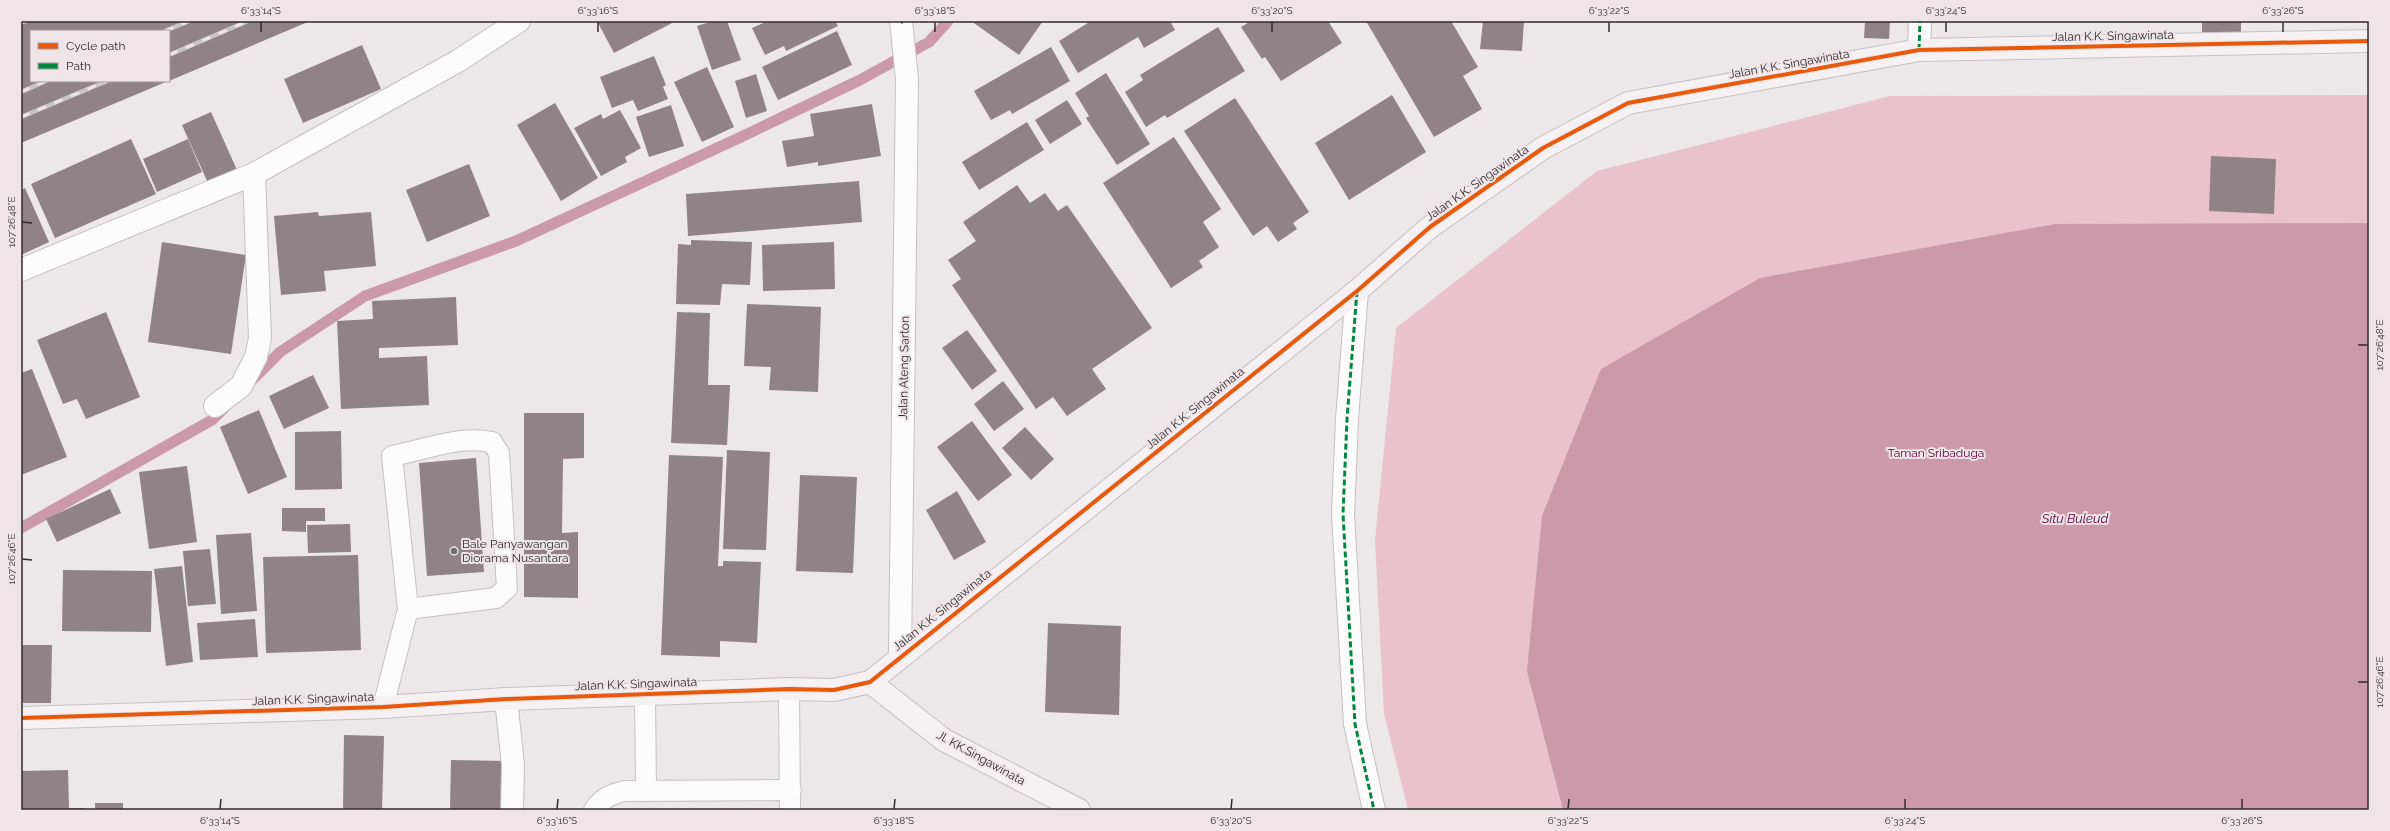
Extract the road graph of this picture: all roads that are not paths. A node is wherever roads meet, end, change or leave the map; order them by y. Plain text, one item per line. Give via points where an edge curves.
1 (519, 21) edge
2 (1920, 21) edge
3 (902, 26) edge
4 (2369, 41) edge
5 (1919, 50) junction
6 (254, 174) junction
7 (21, 270) edge
8 (1357, 291) junction
9 (215, 406) dead end
10 (408, 609) junction
11 (900, 656) junction
12 (870, 682) junction
13 (789, 689) junction
14 (645, 694) junction
15 (506, 699) junction
16 (383, 707) junction
17 (21, 718) edge
18 (791, 790) junction
19 (646, 791) junction
20 (512, 810) edge
21 (594, 810) edge
22 (790, 810) edge
23 (1079, 810) edge
24 (1374, 810) edge

1 - 6 street via 458,61
2 - 5 street
3 - 11 street, Jalan Ateng Sarton via 907,79
4 - 5 street, Jalan K.K. Singawinata
5 - 8 street, Jalan K.K. Singawinata via 1628,103 1542,148 1430,227
6 - 7 street
6 - 9 street via 260,338 256,357 241,386
8 - 11 street, Jalan K.K. Singawinata
8 - 24 street via 1343,514 1355,724
10 - 10 lane via 392,456 479,439 492,442 499,453 507,588 496,598
10 - 16 lane
11 - 12 street, Jalan K.K. Singawinata
12 - 13 street, Jalan K.K. Singawinata via 834,690
12 - 23 street, Jl. KK.Singawinata via 944,740
13 - 14 street, Jalan K.K. Singawinata
13 - 18 lane
14 - 15 street, Jalan K.K. Singawinata
14 - 19 lane
15 - 16 street, Jalan K.K. Singawinata
15 - 20 street via 512,765
16 - 17 street, Jalan K.K. Singawinata
18 - 19 lane
18 - 22 lane
19 - 21 lane via 615,793 600,802

